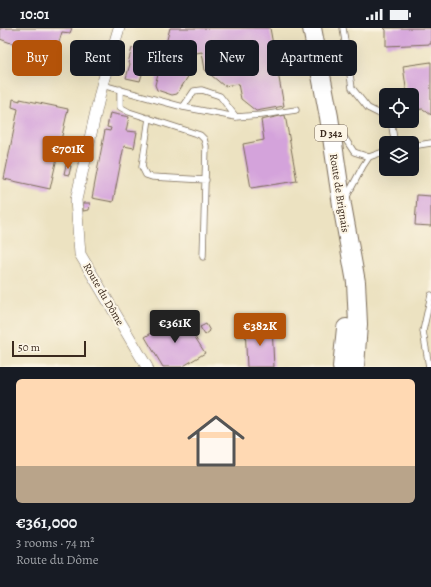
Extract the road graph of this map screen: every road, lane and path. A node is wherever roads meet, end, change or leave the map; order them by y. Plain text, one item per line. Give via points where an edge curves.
1 (118, 28) edge
2 (312, 28) edge
3 (343, 28) edge
4 (102, 84) junction
5 (120, 90) junction
6 (183, 107) junction
7 (296, 110) dead end
8 (379, 114) edge
9 (149, 118) junction
10 (236, 118) junction
11 (329, 118) junction
12 (431, 143) edge
13 (419, 145) edge
14 (379, 153) edge
15 (369, 157) junction
16 (206, 180) junction
17 (342, 205) junction
18 (347, 239) junction
19 (203, 258) dead end
20 (431, 295) edge
21 (147, 367) edge
22 (342, 367) edge
23 (355, 367) edge
24 (429, 367) edge

1 - 4 street, Route du Dôme
2 - 11 main road, Route de Brignais / D 342
3 - 8 lane via 352,88 368,108
4 - 5 lane
4 - 21 street, Route du Dôme via 76,200 80,254
5 - 6 lane
5 - 9 lane via 120,107
6 - 10 lane
6 - 10 lane via 194,91 202,90 220,96
7 - 10 lane
9 - 16 lane via 200,135 206,146
9 - 16 lane via 142,167 146,175
11 - 15 lane via 354,152
11 - 17 main road, Route de Brignais / D 342
12 - 13 lane
14 - 15 lane
15 - 17 lane
16 - 19 lane
17 - 18 main road, Route de Brignais / D 342
18 - 22 main road, Route de Brignais / D 342 via 347,325
18 - 23 main road, Route de Brignais / D 342 via 356,282 358,324
20 - 24 lane via 423,332

